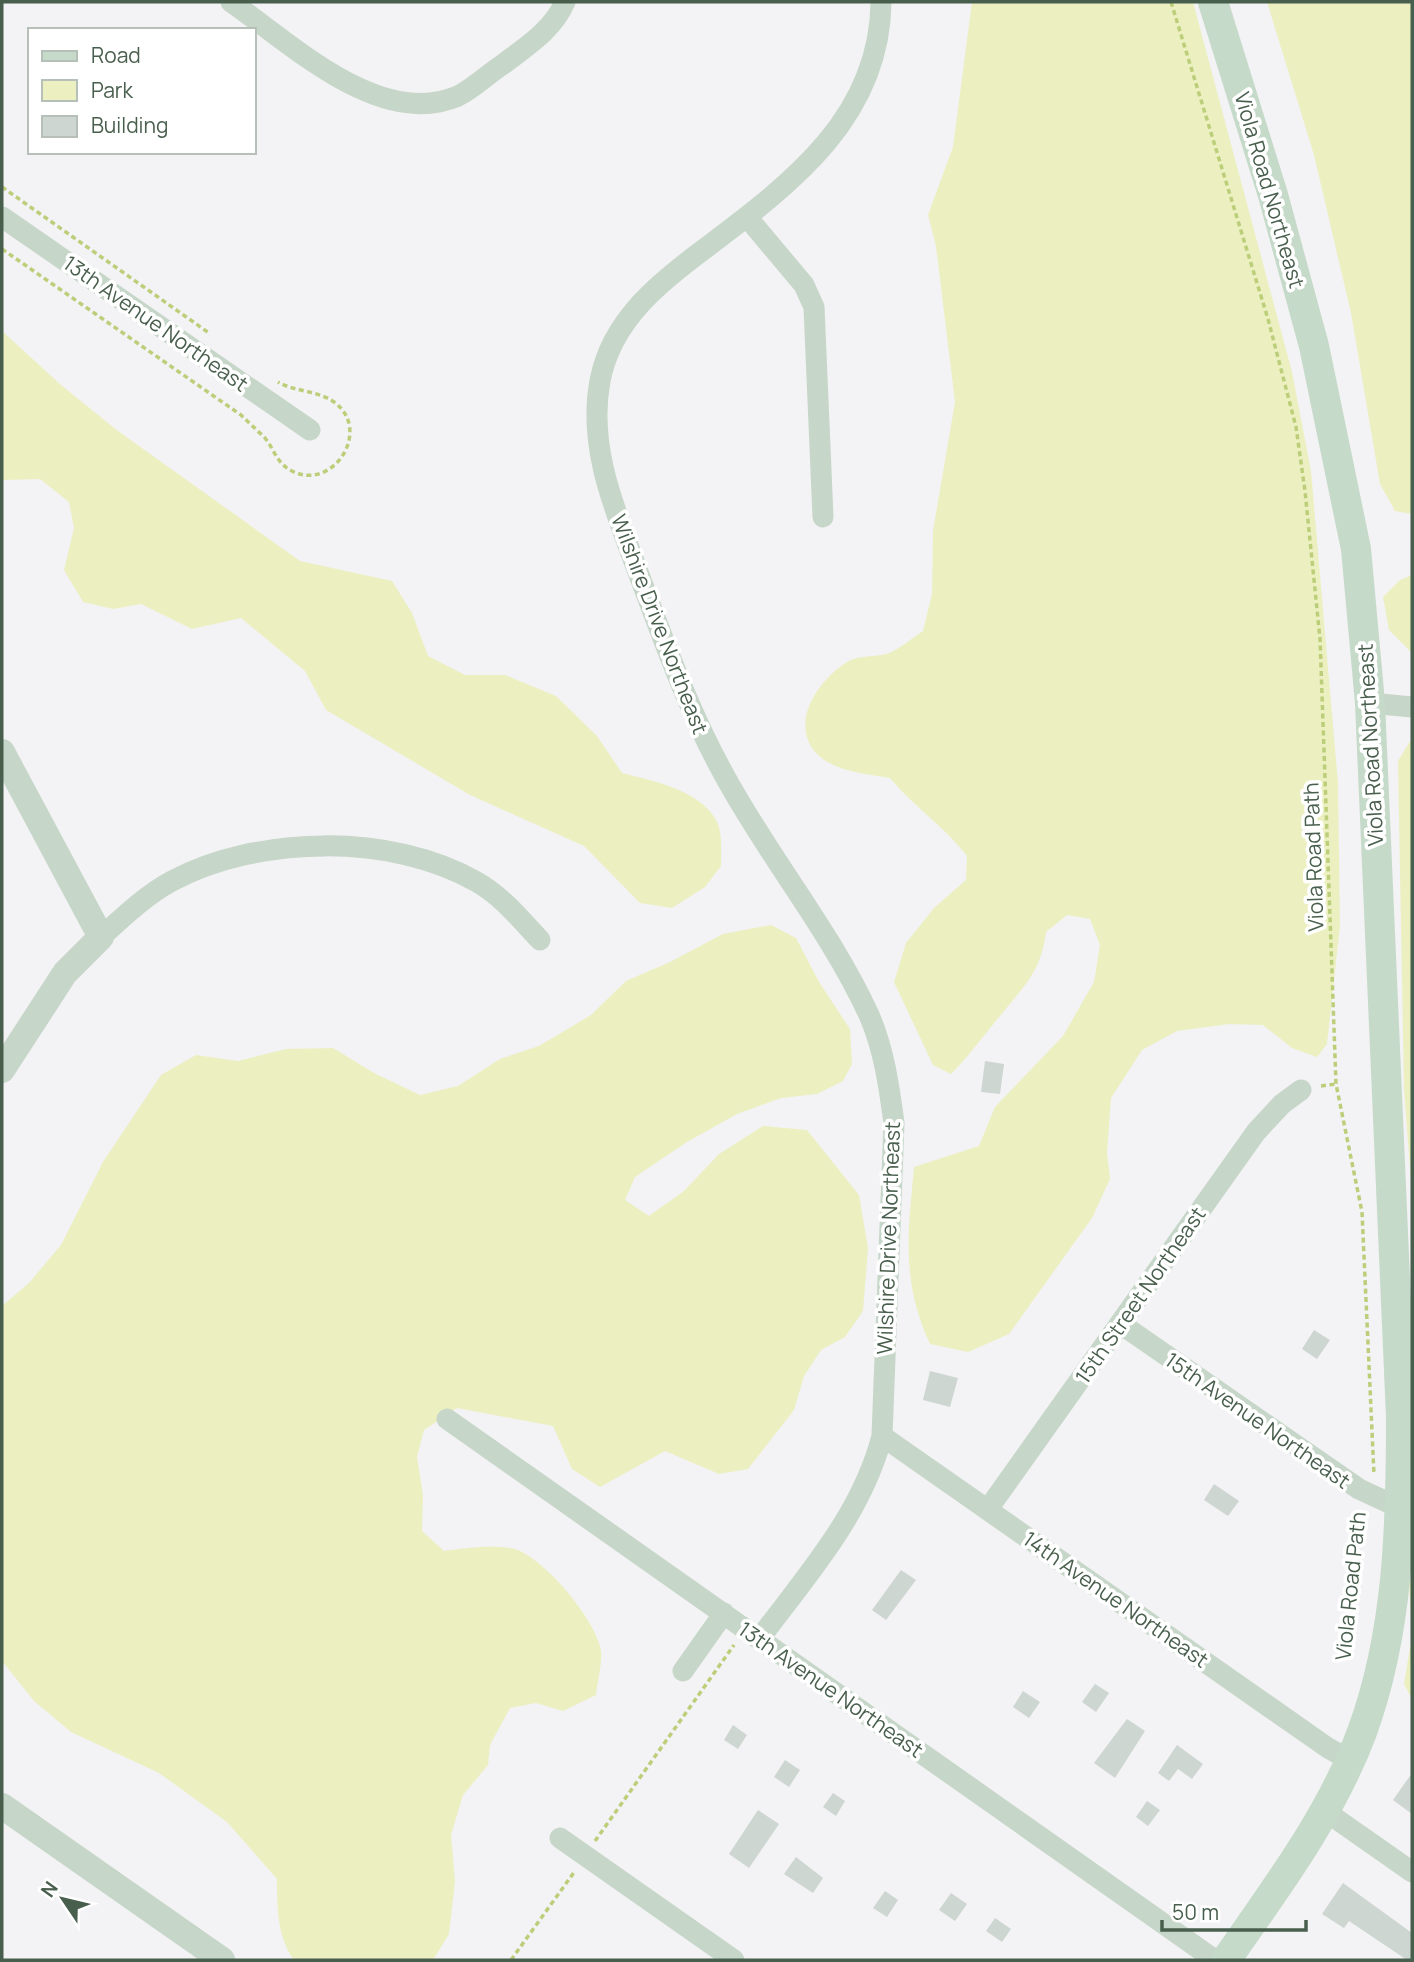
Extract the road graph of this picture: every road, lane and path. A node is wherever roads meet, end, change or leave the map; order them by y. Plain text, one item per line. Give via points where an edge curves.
1 (231, 2) edge
2 (565, 2) edge
3 (881, 2) edge
4 (1171, 2) edge
5 (1213, 2) edge
6 (2, 216) edge
7 (747, 217) junction
8 (310, 430) dead end
9 (823, 517) dead end
10 (1370, 703) junction
11 (1412, 707) edge
12 (2, 752) edge
13 (101, 937) junction
14 (540, 940) dead end
15 (2, 1070) edge
16 (1301, 1090) dead end
17 (1121, 1324) junction
18 (447, 1419) dead end
19 (883, 1436) junction
20 (1388, 1503) junction
21 (988, 1509) junction
22 (724, 1614) junction
23 (753, 1634) junction
24 (683, 1671) dead end
25 (1350, 1760) junction
26 (2, 1806) edge
27 (1325, 1811) junction
28 (560, 1838) dead end
29 (585, 1856) junction
30 (1412, 1872) edge
31 (222, 1960) edge
32 (511, 1960) edge
33 (734, 1960) edge
34 (1215, 1960) edge
35 (1226, 1960) edge

1 - 2 street via 345,82 374,96 427,103 459,96 542,35
3 - 7 street, Wilshire Drive Northeast via 877,51 864,88 842,125 812,159
4 - 20 path, Viola Road Path via 1268,319 1296,427 1321,652 1336,1084 1362,1212
5 - 10 main road, Viola Road Northeast via 1273,195 1321,373 1356,549
6 - 8 street, 13th Avenue Northeast
7 - 9 street via 804,285 814,307
7 - 19 street, Wilshire Drive Northeast via 681,266 628,317 603,367 597,437 612,504 702,734 825,937 869,1015 880,1046 888,1075 895,1149
10 - 11 street
10 - 20 main road, Viola Road Northeast via 1401,1417
12 - 13 street
13 - 14 street via 172,881 222,861 276,848 349,845 429,862 476,881 505,902
13 - 15 street via 65,973
16 - 17 street, 15th Street Northeast via 1256,1132
17 - 20 street, 15th Avenue Northeast
17 - 21 street, 15th Street Northeast
18 - 22 street, 13th Avenue Northeast
19 - 21 street, 14th Avenue Northeast
19 - 23 street via 854,1510
20 - 25 main road, Viola Road Northeast via 1393,1603 1383,1662
21 - 25 street, 14th Avenue Northeast
22 - 23 street, 13th Avenue Northeast
22 - 24 street
23 - 29 path
23 - 34 street, 13th Avenue Northeast
25 - 27 main road, Viola Road Northeast
26 - 31 street
27 - 30 street
27 - 35 main road, Viola Road Northeast
28 - 29 street
29 - 32 path
29 - 33 street

